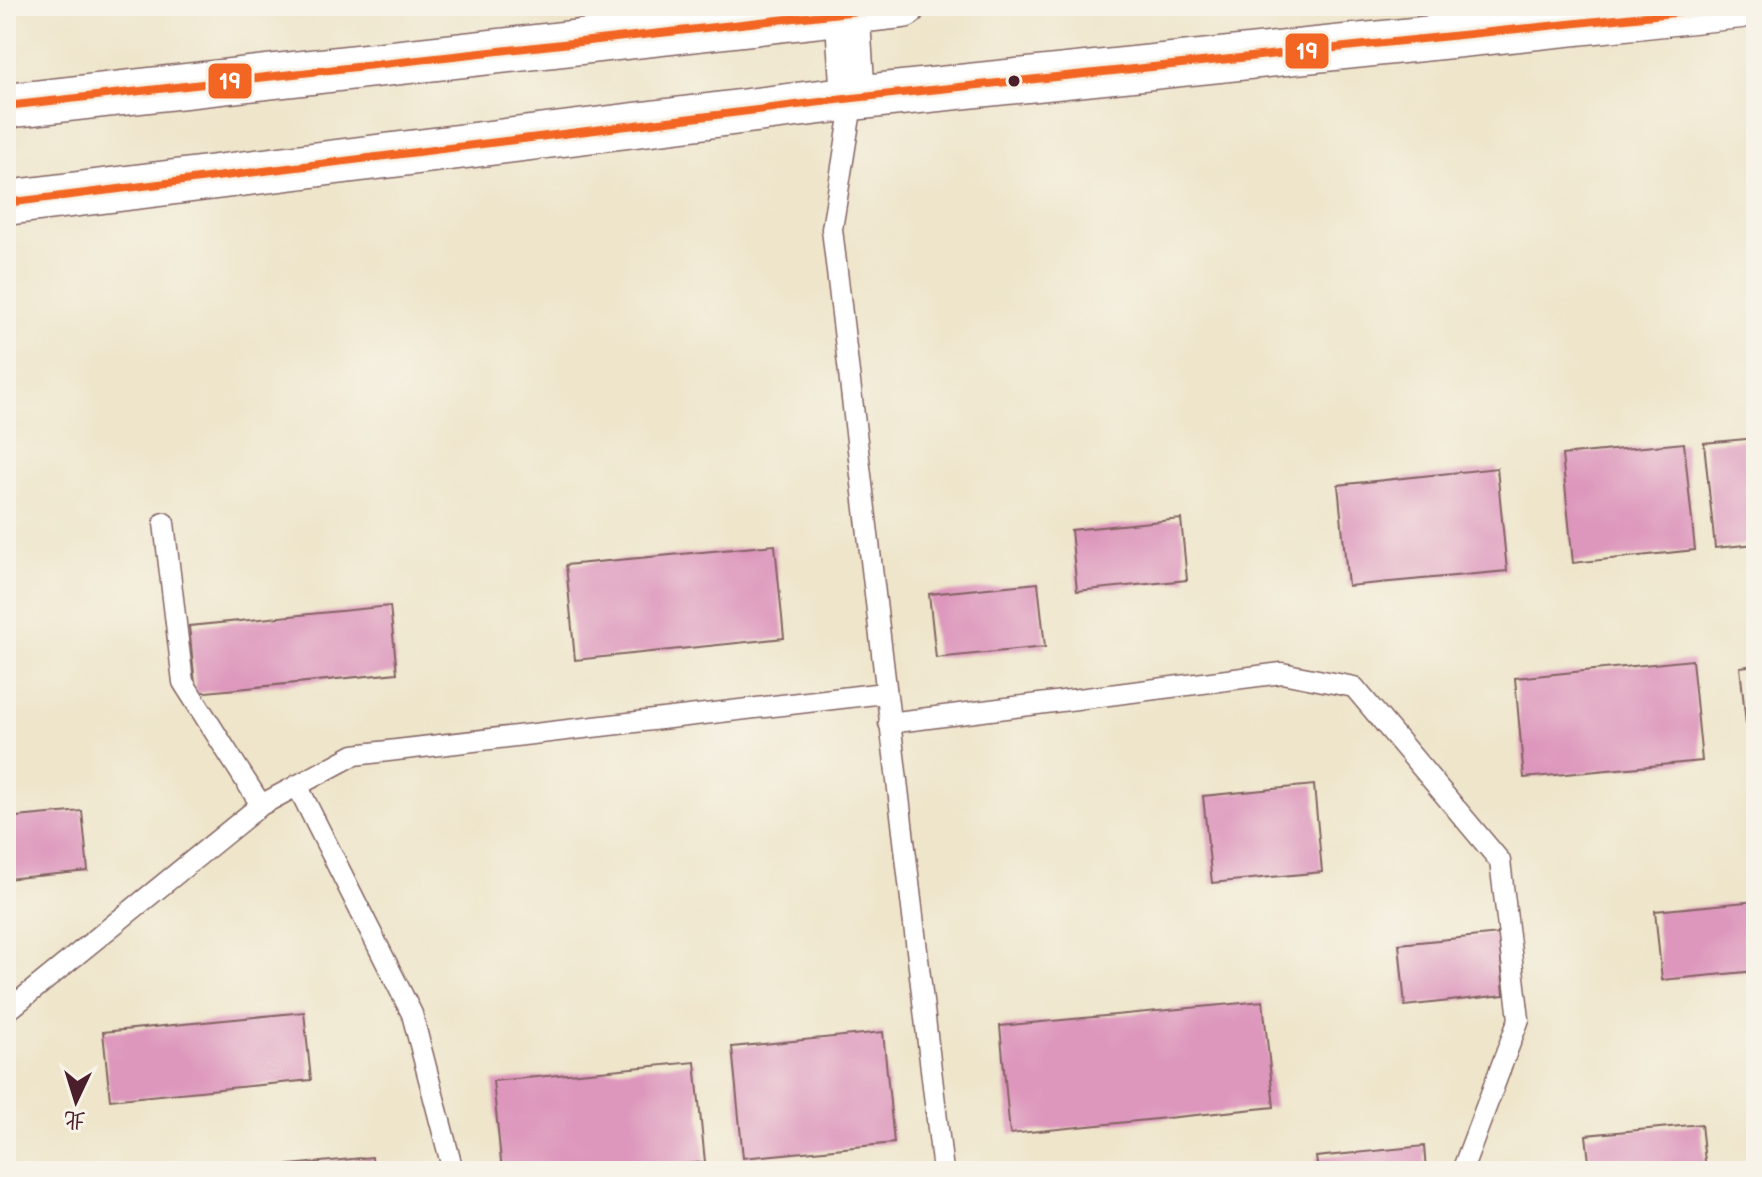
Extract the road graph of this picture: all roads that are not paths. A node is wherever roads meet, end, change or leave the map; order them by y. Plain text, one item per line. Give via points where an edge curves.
1 (903, 6) edge
2 (1741, 6) edge
3 (847, 9) edge
4 (853, 98) junction
5 (6, 106) edge
6 (6, 203) edge
7 (164, 523) dead end
8 (884, 693) junction
9 (889, 723) junction
10 (297, 785) junction
11 (261, 805) junction
12 (6, 1012) edge
13 (453, 1171) edge
14 (943, 1171) edge
15 (1462, 1171) edge

1 - 3 main road
2 - 4 main road
3 - 4 main road
3 - 5 main road
4 - 6 main road
4 - 8 lane via 832,229
7 - 11 lane via 183,682
8 - 9 lane
8 - 10 lane via 354,755
9 - 14 lane
9 - 15 lane via 1282,673 1354,687 1500,861 1519,1019
10 - 11 lane
10 - 13 lane via 412,1014
11 - 12 lane

